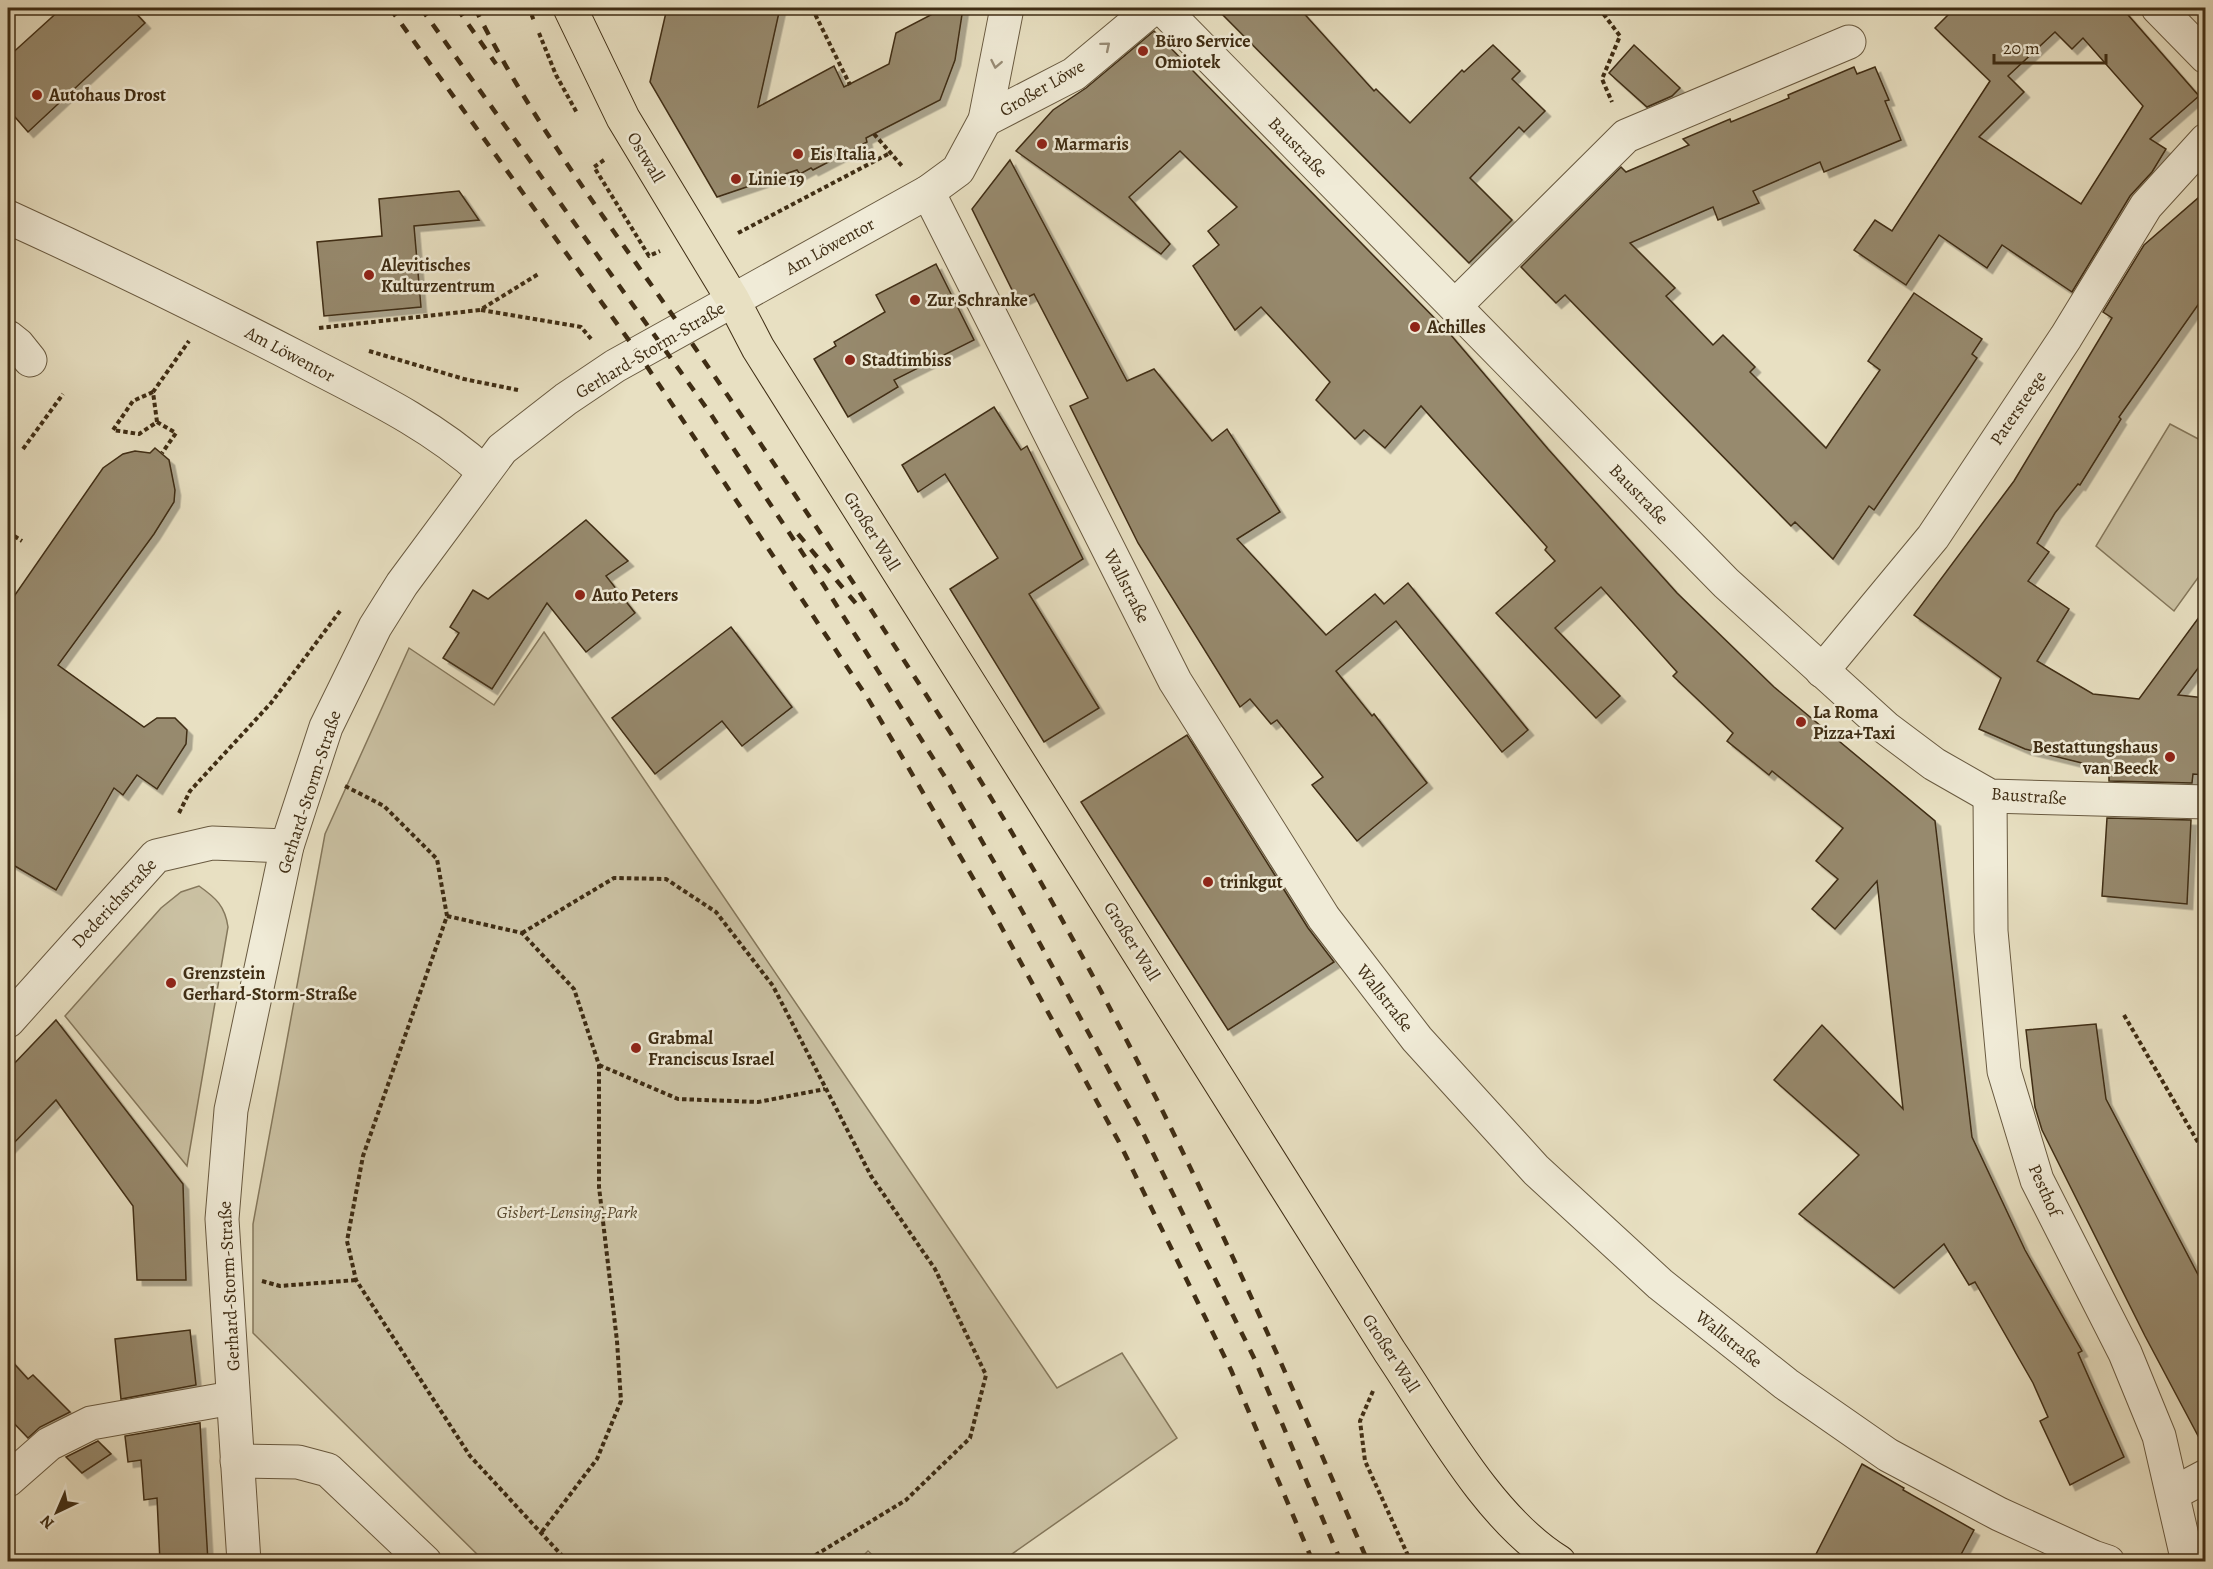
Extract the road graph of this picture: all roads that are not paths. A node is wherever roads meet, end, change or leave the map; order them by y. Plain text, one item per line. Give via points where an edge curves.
1 (570, 8) edge
2 (1007, 8) edge
3 (1153, 8) edge
4 (1161, 8) edge
5 (2158, 8) edge
6 (1849, 42) dead end
7 (2205, 57) edge
8 (985, 120) junction
9 (2205, 140) edge
10 (928, 192) junction
11 (8, 217) edge
12 (733, 300) junction
13 (1455, 306) junction
14 (8, 337) edge
15 (30, 360) dead end
16 (483, 471) junction
17 (1822, 671) junction
18 (1990, 796) junction
19 (2205, 802) edge
20 (287, 846) junction
21 (8, 1021) edge
22 (232, 1398) junction
23 (237, 1461) junction
24 (2205, 1476) edge
25 (8, 1480) edge
26 (2174, 1493) junction
27 (244, 1562) edge
28 (425, 1562) edge
29 (1559, 1562) edge
30 (2108, 1562) edge
31 (2188, 1562) edge

1 - 12 main road, Ostwall via 623,118
2 -> 8 street, Großer Löwe
8 -> 3 street, Großer Löwe via 1074,74
4 - 13 street, Baustraße
5 - 7 street
6 - 13 street via 1626,136
8 - 10 street, Großer Löwe via 958,170
9 - 17 street, Patersteege via 2146,207 2066,337 1933,537
10 - 12 street, Am Löwentor
10 - 30 street, Wallstraße via 1175,681 1324,918 1417,1039 1536,1170 1660,1284 1786,1384 1888,1455 1999,1514
11 - 16 street, Am Löwentor via 211,313 406,415
12 - 16 street, Gerhard-Storm-Straße via 615,366 566,399 502,449
12 - 29 main road, Großer Wall via 764,358 1390,1352 1470,1473 1513,1522
13 - 17 street, Baustraße via 1726,583
14 - 15 street
16 - 20 street, Gerhard-Storm-Straße via 375,627 326,727
17 - 18 street, Baustraße via 1934,764
18 - 19 street, Baustraße
18 - 26 street, Pesthof via 1991,931 2004,1071 2037,1180 2126,1353 2159,1436
20 - 21 street, Dederichstraße via 212,843 156,856
20 - 22 street, Gerhard-Storm-Straße via 231,1110 222,1219
22 - 23 street, Gerhard-Storm-Straße
22 - 25 street via 91,1423 49,1444
23 - 27 street, Gerhard-Storm-Straße
23 - 28 street via 298,1462 327,1470
24 - 26 street
26 - 31 street, Pesthof

